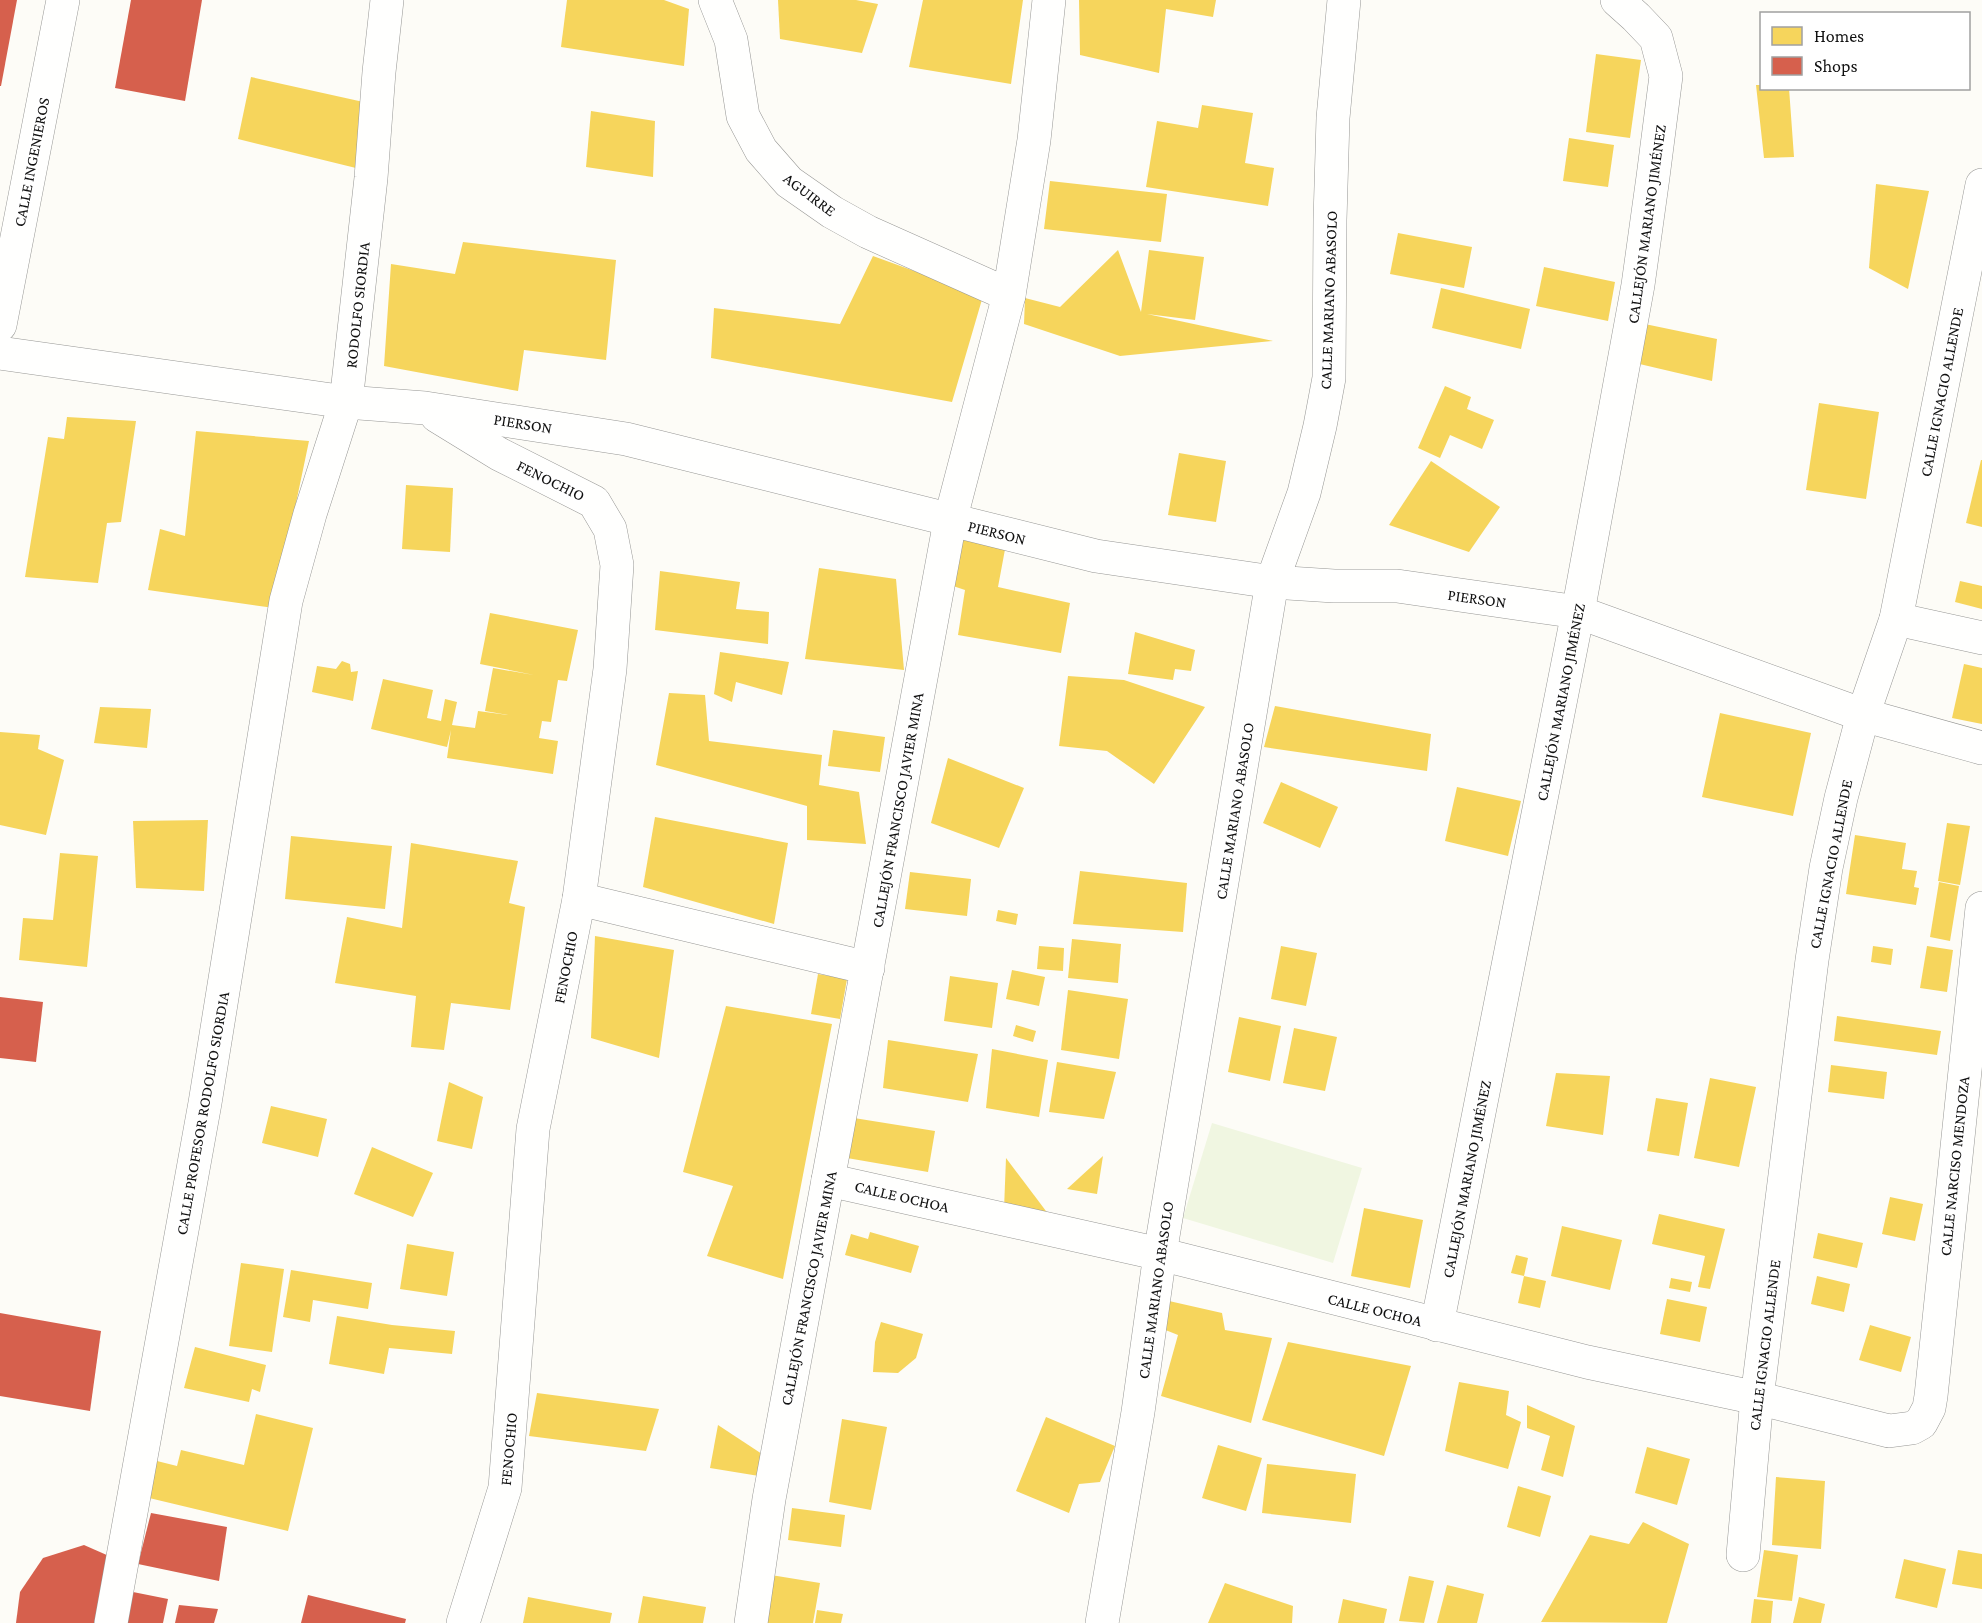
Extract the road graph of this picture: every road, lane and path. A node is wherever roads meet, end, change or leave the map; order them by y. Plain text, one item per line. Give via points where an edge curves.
1 (63, 0) edge
2 (387, 0) edge
3 (715, 0) edge
4 (1049, 0) edge
5 (1344, 0) edge
6 (1617, 0) edge
7 (1982, 185) edge
8 (1009, 295) junction
9 (0, 325) edge
10 (0, 353) edge
11 (346, 402) junction
12 (425, 408) junction
13 (950, 521) junction
14 (1272, 582) junction
15 (286, 601) joint
16 (1578, 612) junction
17 (1896, 619) junction
18 (1982, 638) edge
19 (1863, 715) junction
20 (1982, 748) edge
21 (579, 899) junction
22 (1982, 908) edge
23 (868, 968) junction
24 (828, 1180) junction
25 (1160, 1254) junction
26 (1437, 1325) junction
27 (1757, 1398) junction
28 (1921, 1423) joint
29 (1743, 1555) dead end
30 (111, 1623) edge
31 (463, 1623) edge
32 (751, 1623) edge
33 (1102, 1623) edge

1 - 9 street, CALLE INGENIEROS
2 - 11 street, RODOLFO SIORDIA
3 - 8 street, AGUIRRE via 731,40 743,116 761,150 789,182 868,232
4 - 8 street, CALLEJÓN FRANCISCO JAVIER MINA via 1034,140
5 - 14 street, CALLE MARIANO ABASOLO via 1333,130 1329,378 1304,493
6 - 16 street, CALLEJÓN MARIANO JIMÉNEZ via 1656,38 1666,76 1638,285
7 - 17 street, CALLE IGNACIO ALLENDE
8 - 13 street, CALLEJÓN FRANCISCO JAVIER MINA
10 - 11 street, PIERSON
11 - 12 street, PIERSON
11 - 15 street, RODOLFO SIORDIA
12 - 13 street, PIERSON via 626,439
12 - 21 street, FENOCHIO via 498,454 594,502 610,529 617,565 610,669
13 - 14 street, PIERSON via 1096,556
13 - 23 street, CALLEJÓN FRANCISCO JAVIER MINA
14 - 16 street, PIERSON via 1397,586
14 - 25 street, CALLE MARIANO ABASOLO
15 - 30 street, CALLE PROFESOR RODOLFO SIORDIA via 205,1103
16 - 19 street, PIERSON
16 - 26 street, CALLEJÓN MARIANO JIMÉNEZ
17 - 18 street
17 - 19 street, CALLE IGNACIO ALLENDE
19 - 20 street, PIERSON
19 - 27 street, CALLE IGNACIO ALLENDE via 1840,798 1822,891
21 - 23 street
21 - 31 street, FENOCHIO via 533,1129 505,1488
22 - 28 street, CALLE NARCISO MENDOZA via 1931,1396
23 - 24 street, CALLEJÓN FRANCISCO JAVIER MINA
24 - 25 street, CALLE OCHOA
24 - 32 street, CALLEJÓN FRANCISCO JAVIER MINA via 769,1499
25 - 26 street, CALLE OCHOA
25 - 33 street, CALLE MARIANO ABASOLO
26 - 27 street, CALLE OCHOA
27 - 28 street, CALLE OCHOA via 1889,1431
27 - 29 street, CALLE IGNACIO ALLENDE

